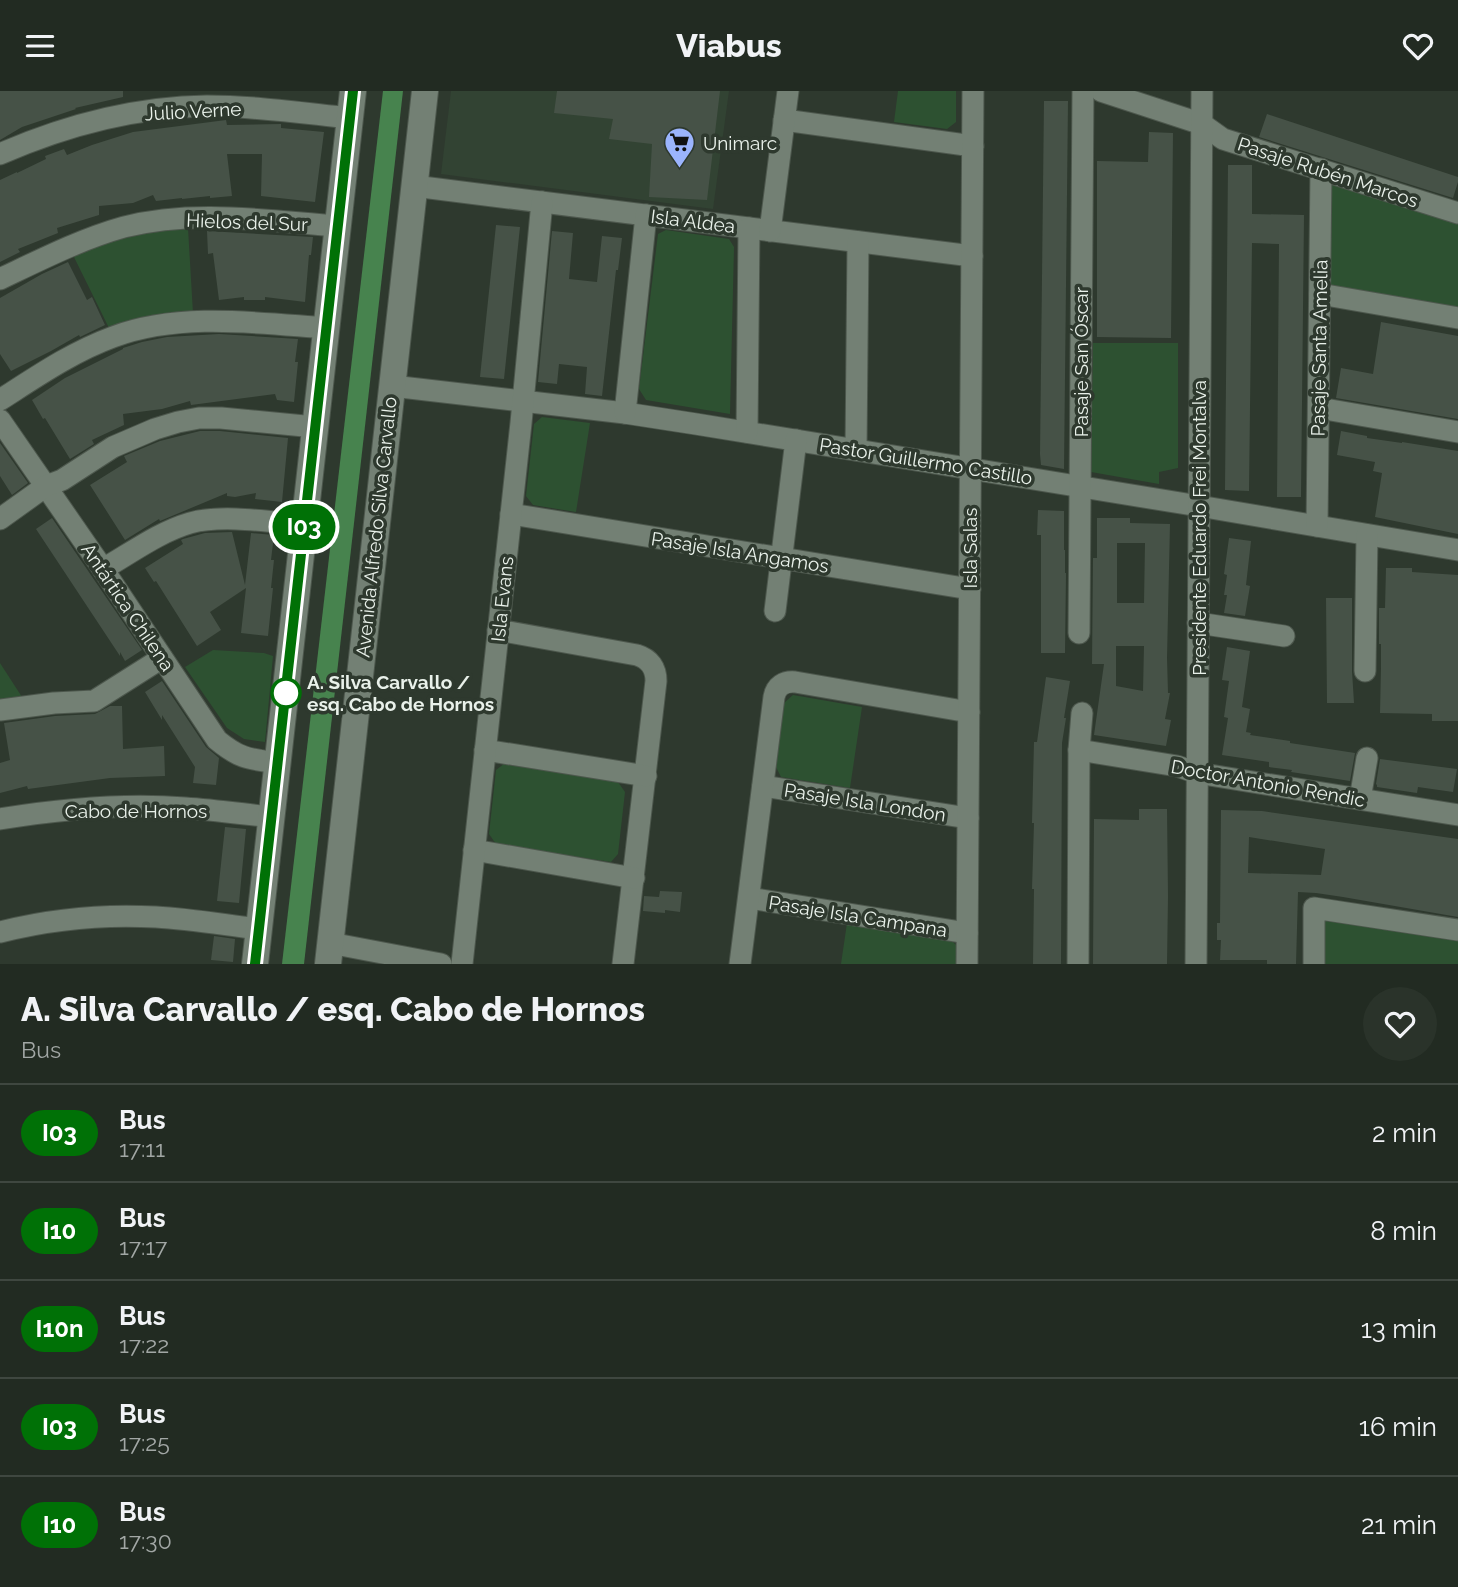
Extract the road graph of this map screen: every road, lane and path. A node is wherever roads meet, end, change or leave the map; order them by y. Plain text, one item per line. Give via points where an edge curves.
1 (353, 91) edge
2 (425, 91) edge
3 (788, 91) edge
4 (973, 91) edge
5 (1083, 91) edge
6 (1101, 91) edge
7 (1202, 91) edge
8 (350, 118) junction
9 (784, 120) junction
10 (1202, 124) junction
11 (973, 146) junction
12 (0, 154) edge
13 (1321, 169) junction
14 (414, 186) junction
15 (542, 202) junction
16 (1458, 213) edge
17 (646, 215) junction
18 (338, 226) junction
19 (759, 230) junction
20 (858, 242) junction
21 (972, 256) junction
22 (0, 279) edge
23 (1320, 294) junction
24 (1458, 317) edge
25 (326, 328) junction
26 (392, 386) junction
27 (0, 400) edge
28 (523, 401) junction
29 (1319, 408) junction
30 (625, 413) junction
31 (0, 420) edge
32 (315, 427) junction
33 (747, 432) junction
34 (1458, 432) edge
35 (796, 440) junction
36 (856, 450) junction
37 (970, 468) junction
38 (46, 486) junction
39 (1080, 487) junction
40 (1199, 506) junction
41 (511, 514) junction
42 (0, 519) edge
43 (304, 525) junction
44 (1317, 526) junction
45 (1367, 535) junction
46 (1458, 550) edge
47 (781, 558) junction
48 (103, 569) junction
49 (970, 589) junction
50 (775, 611) dead end
51 (1198, 624) junction
52 (498, 630) junction
53 (1079, 633) dead end
54 (1284, 636) dead end
55 (162, 658) junction
56 (1365, 671) dead end
57 (0, 710) edge
58 (969, 712) junction
59 (1082, 713) dead end
60 (485, 750) junction
61 (1079, 750) junction
62 (1367, 758) dead end
63 (278, 763) junction
64 (1197, 773) junction
65 (646, 776) junction
66 (763, 786) junction
67 (1360, 799) junction
68 (1458, 815) edge
69 (272, 817) junction
70 (968, 818) junction
71 (0, 819) edge
72 (474, 850) junction
73 (634, 879) junction
74 (748, 898) junction
75 (259, 929) junction
76 (1458, 930) edge
77 (0, 932) edge
78 (967, 933) junction
79 (329, 954) edge
80 (255, 964) edge
81 (441, 964) edge
82 (462, 964) edge
83 (623, 964) edge
84 (740, 964) edge
85 (967, 964) edge
86 (1079, 964) edge
87 (1196, 964) edge
88 (1314, 964) edge

1 - 8 street
2 - 14 street, Avenida Alfredo Silva Carvallo
3 - 9 street
4 - 11 street, Isla Salas
5 - 39 street, Pasaje San Óscar
6 - 10 street, Pasaje Rubén Marcos
7 - 10 street, Presidente Eduardo Frei Montalva
8 - 12 street, Julio Verne via 232,107 162,109 87,124
8 - 18 street
9 - 11 street
9 - 19 street
10 - 13 street, Pasaje Rubén Marcos via 1223,139
10 - 40 street, Presidente Eduardo Frei Montalva
11 - 21 street, Isla Salas
13 - 16 street, Pasaje Rubén Marcos
13 - 23 street, Pasaje Santa Amelia
14 - 15 street, Isla Aldea
14 - 26 street, Avenida Alfredo Silva Carvallo
15 - 17 street, Isla Aldea
15 - 28 street, Isla Evans
17 - 19 street, Isla Aldea
17 - 30 street
18 - 22 street, Hielos del Sur via 223,217 156,221 90,238
18 - 25 street
19 - 20 street, Isla Aldea
19 - 33 street
20 - 21 street, Isla Aldea
20 - 36 street
21 - 37 street, Isla Salas
23 - 24 street
23 - 29 street, Pasaje Santa Amelia
25 - 27 street via 213,322 146,327 85,349
25 - 32 street
26 - 28 street, Pastor Guillermo Castillo
26 - 79 street, Avenida Alfredo Silva Carvallo
28 - 30 street, Pastor Guillermo Castillo
28 - 41 street, Isla Evans
29 - 34 street
29 - 44 street, Pasaje Santa Amelia
30 - 33 street, Pastor Guillermo Castillo
31 - 38 street, Antártica Chilena
32 - 38 street via 221,418 178,422 113,447
32 - 43 street
33 - 35 street, Pastor Guillermo Castillo
35 - 36 street, Pastor Guillermo Castillo
35 - 47 street
36 - 37 street, Pastor Guillermo Castillo
37 - 39 street, Pastor Guillermo Castillo
37 - 49 street, Isla Salas
38 - 42 street
38 - 48 street, Antártica Chilena
39 - 40 street, Pastor Guillermo Castillo
39 - 53 street, Pasaje San Óscar
40 - 44 street, Pastor Guillermo Castillo
40 - 51 street, Presidente Eduardo Frei Montalva
41 - 47 street, Pasaje Isla Angamos
41 - 52 street, Isla Evans
43 - 48 street via 251,519 192,522
43 - 63 street
44 - 45 street, Pastor Guillermo Castillo
45 - 46 street, Pastor Guillermo Castillo
45 - 56 street
47 - 49 street, Pasaje Isla Angamos
47 - 50 street
48 - 55 street, Antártica Chilena
49 - 58 street, Isla Salas
51 - 54 street
51 - 64 street, Presidente Eduardo Frei Montalva
52 - 60 street, Isla Evans
52 - 65 street via 648,660 656,675
55 - 57 street via 94,701
55 - 63 street, Antártica Chilena via 217,740 231,752
58 - 66 street via 785,682 774,697
58 - 70 street, Isla Salas
59 - 61 street
60 - 65 street
60 - 72 street, Isla Evans
61 - 64 street, Doctor Antonio Rendic
61 - 86 street
62 - 67 street
63 - 69 street
64 - 67 street, Doctor Antonio Rendic
64 - 87 street, Presidente Eduardo Frei Montalva
65 - 73 street
66 - 70 street, Pasaje Isla London
66 - 74 street
67 - 68 street, Doctor Antonio Rendic
69 - 71 street, Cabo de Hornos via 156,807 52,810
69 - 75 street
70 - 78 street, Isla Salas
72 - 73 street
72 - 82 street, Isla Evans
73 - 83 street
74 - 78 street, Pasaje Isla Campana
74 - 84 street
75 - 77 street via 131,916 58,921
75 - 80 street
76 - 88 street via 1314,908
78 - 85 street, Isla Salas
79 - 81 street

